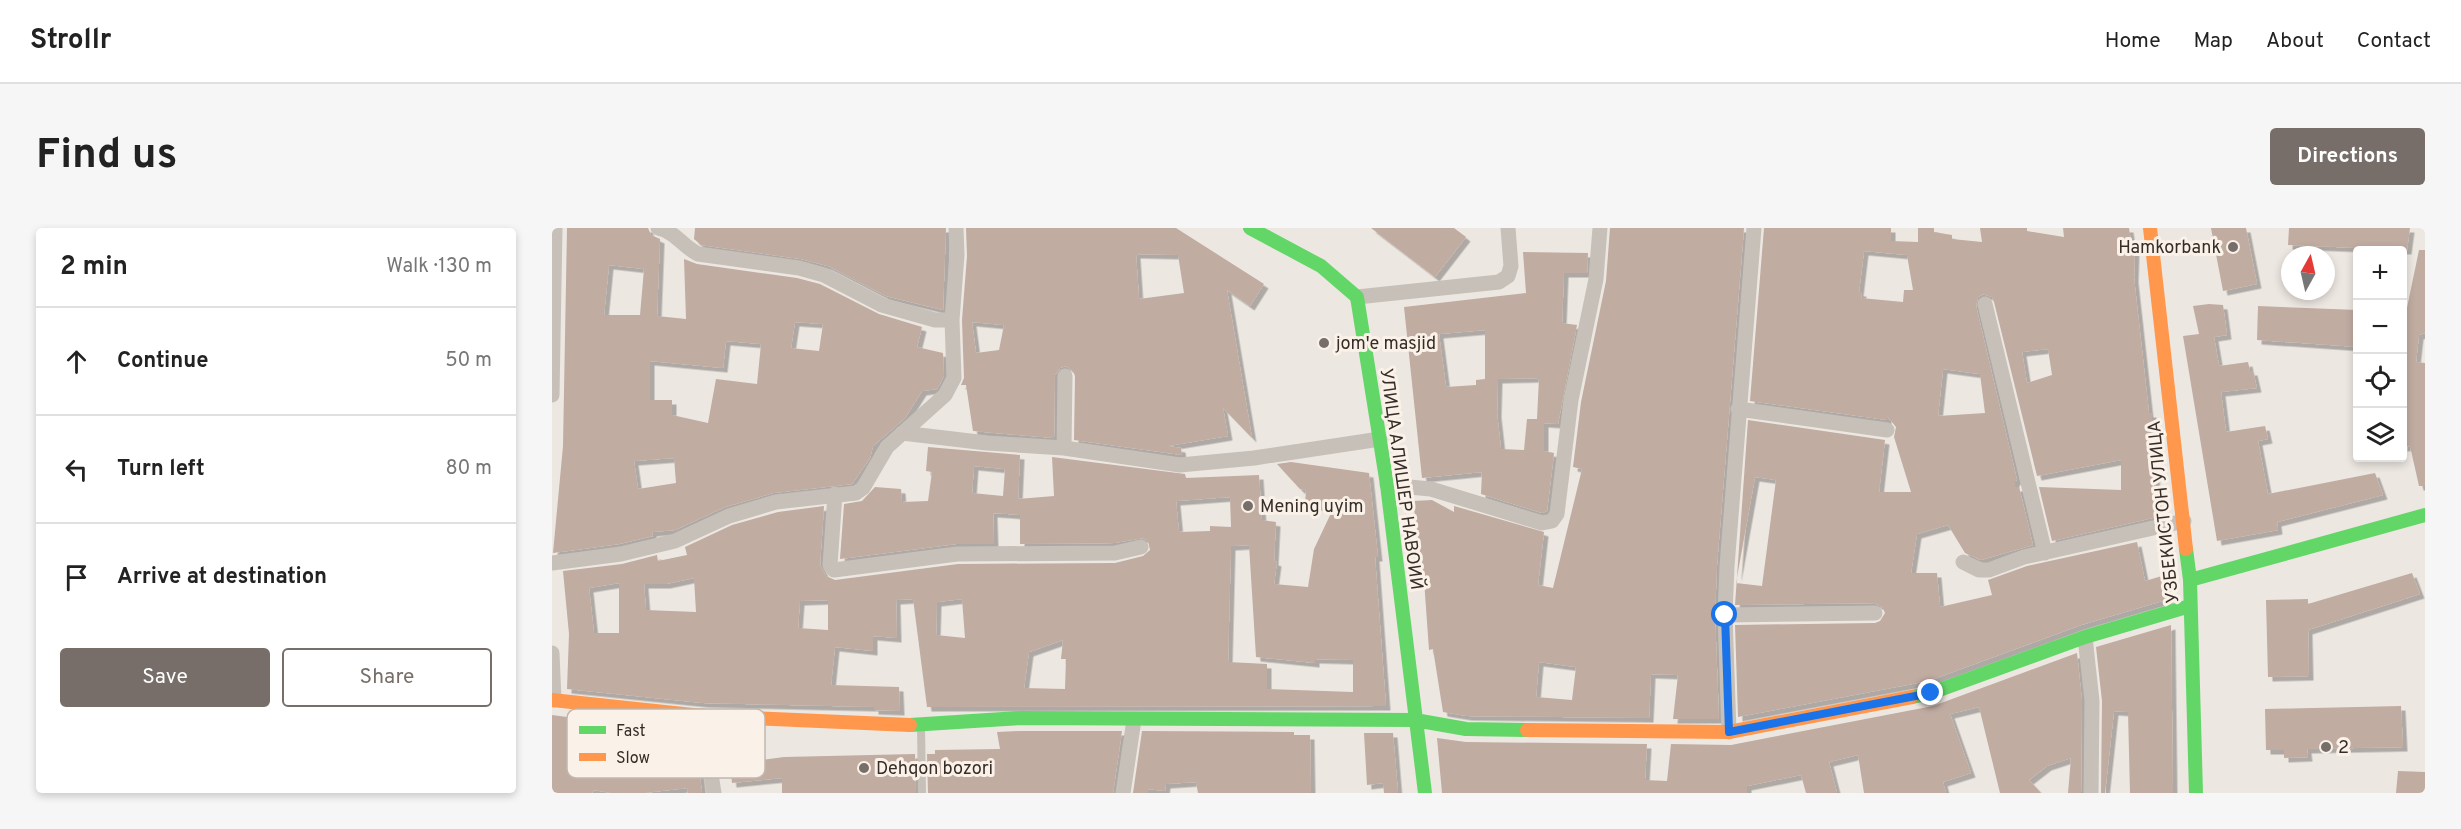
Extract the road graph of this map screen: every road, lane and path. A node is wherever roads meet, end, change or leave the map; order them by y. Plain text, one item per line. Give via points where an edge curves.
1 (658, 228) edge
2 (956, 228) edge
3 (1250, 228) edge
4 (1508, 228) edge
5 (1600, 228) edge
6 (1754, 228) edge
7 (2150, 228) edge
8 (554, 230) edge
9 (1357, 297) junction
10 (1985, 304) dead end
11 (952, 320) junction
12 (1065, 376) dead end
13 (552, 385) edge
14 (552, 395) edge
15 (1738, 409) junction
16 (1887, 430) dead end
17 (902, 433) junction
18 (1380, 439) junction
19 (1065, 448) junction
20 (1388, 485) junction
21 (835, 494) junction
22 (2425, 515) edge
23 (2184, 521) junction
24 (1141, 547) dead end
25 (2044, 553) junction
26 (1963, 562) dead end
27 (552, 563) edge
28 (2190, 580) junction
29 (2190, 606) junction
30 (1875, 613) dead end
31 (1725, 615) junction
32 (2085, 637) junction
33 (552, 653) edge
34 (553, 700) edge
35 (632, 709) edge
36 (765, 719) edge
37 (1134, 720) junction
38 (1415, 720) junction
39 (921, 724) junction
40 (1729, 732) junction
41 (712, 778) edge
42 (714, 793) edge
43 (922, 793) edge
44 (1123, 793) edge
45 (1425, 793) edge
46 (2091, 793) edge
47 (2196, 793) edge

1 - 11 street via 668,230 698,254 824,274 882,305 935,320
2 - 11 street
3 - 9 street via 1338,276
4 - 9 street via 1511,266 1508,276 1499,282
5 - 20 street via 1596,279 1571,400 1557,514 1552,521 1542,523 1431,489
6 - 15 street
7 - 23 street, УЗБЕКИСТОН УЛИЦА
8 - 13 street
9 - 18 street, УЛИЦА АЛИШЕР НАВОИЙ
10 - 25 street
11 - 17 street via 954,378 945,395
12 - 19 street
13 - 14 street
15 - 16 street
15 - 31 street
17 - 19 street
17 - 21 street via 887,447 863,488 856,493
18 - 19 street via 1180,465
18 - 20 street, УЛИЦА АЛИШЕР НАВОИЙ
20 - 38 street, УЛИЦА АЛИШЕР НАВОИЙ
21 - 24 street via 830,565 834,570 957,554 1115,553
21 - 27 street via 748,510 675,542
22 - 28 street
23 - 25 street
23 - 28 street, УЗБЕКИСТОН УЛИЦА
25 - 26 street via 1989,570
28 - 29 street, УЗБЕКИСТОН УЛИЦА
29 - 32 street
29 - 47 street, УЗБЕКИСТОН УЛИЦА
30 - 31 street
31 - 40 street
32 - 40 street via 1931,693
32 - 46 street via 2092,701
33 - 34 street
34 - 35 street
36 - 39 street
37 - 38 street
37 - 39 street via 1020,718
37 - 44 street
38 - 40 street via 1467,729
38 - 45 street, УЛИЦА АЛИШЕР НАВОИЙ
39 - 43 lane
41 - 42 street

